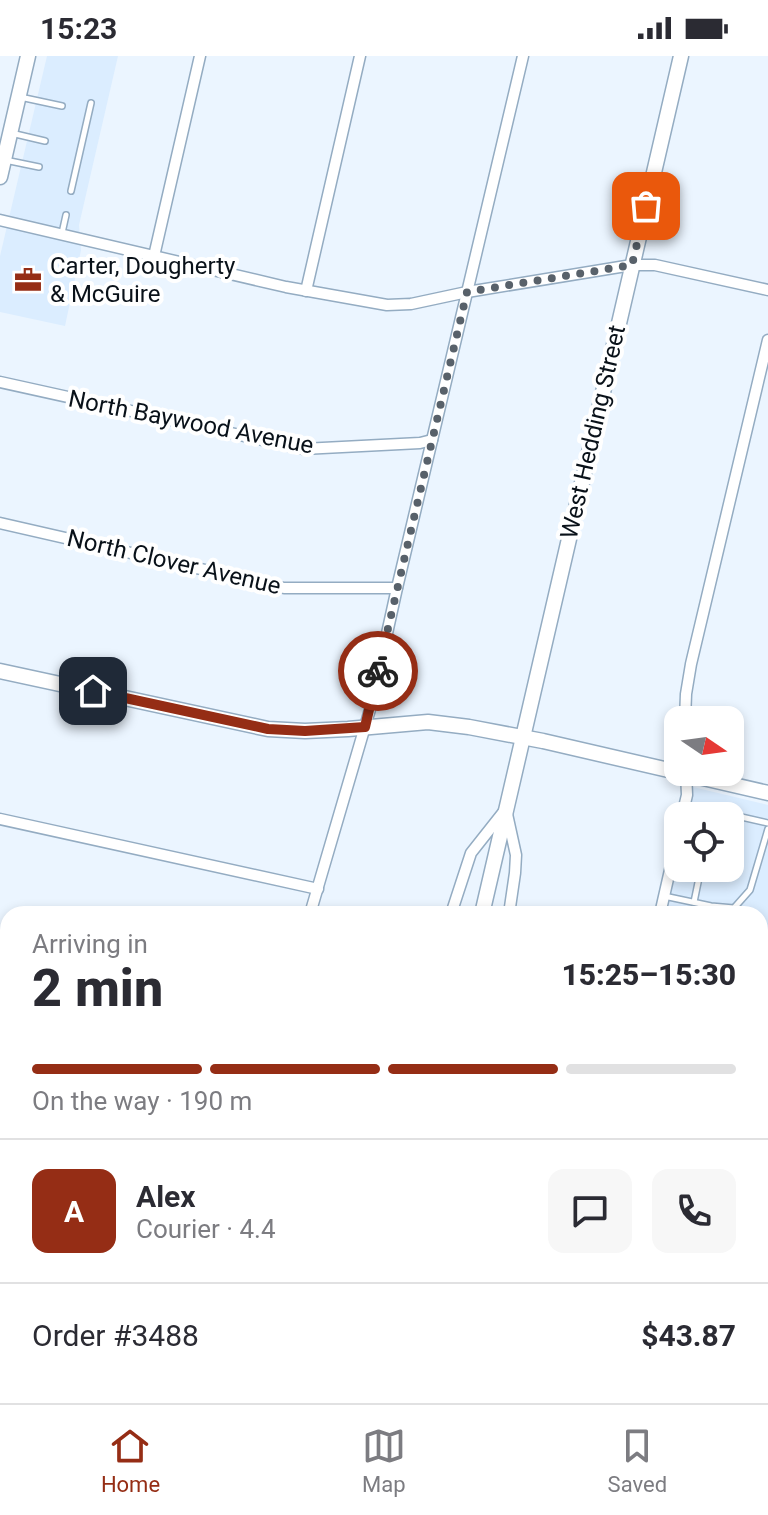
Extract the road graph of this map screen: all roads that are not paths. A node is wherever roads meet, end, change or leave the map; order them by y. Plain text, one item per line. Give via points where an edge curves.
1 (28, 56) edge
2 (200, 56) edge
3 (360, 56) edge
4 (523, 56) edge
5 (681, 56) edge
6 (19, 97) junction
7 (91, 103) dead end
8 (62, 106) dead end
9 (10, 133) junction
10 (45, 141) dead end
11 (4, 160) junction
12 (39, 167) dead end
13 (0, 177) edge
14 (71, 191) dead end
15 (66, 215) dead end
16 (0, 220) edge
17 (62, 234) junction
18 (154, 256) junction
19 (632, 265) junction
20 (768, 290) edge
21 (306, 291) junction
22 (467, 292) junction
23 (768, 340) edge
24 (0, 382) edge
25 (432, 440) junction
26 (0, 523) edge
27 (397, 588) junction
28 (0, 671) edge
29 (686, 706) edge
30 (365, 727) junction
31 (522, 738) junction
32 (664, 769) edge
33 (739, 786) edge
34 (768, 793) edge
35 (506, 808) junction
36 (744, 818) edge
37 (0, 819) edge
38 (768, 823) edge
39 (768, 829) edge
40 (667, 882) edge
41 (698, 882) edge
42 (318, 889) junction
43 (664, 896) junction
44 (694, 902) junction
45 (313, 906) edge
46 (454, 906) edge
47 (484, 906) edge
48 (510, 906) edge
49 (662, 906) edge
50 (717, 906) edge
51 (736, 906) edge

1 - 6 main road
2 - 18 street
3 - 21 street
4 - 22 street
5 - 19 main road, West Hedding Street
6 - 8 lane
6 - 9 main road
7 - 14 lane
9 - 10 lane
9 - 11 main road
11 - 12 lane
11 - 13 main road
15 - 17 lane
16 - 17 street
17 - 18 street
18 - 21 street
19 - 20 street via 655,265
19 - 22 street
19 - 31 main road, West Hedding Street
21 - 22 street via 387,305
22 - 25 street
23 - 29 street
24 - 25 street, North Baywood Avenue via 303,449
25 - 27 street
26 - 27 street, North Clover Avenue via 284,588
27 - 30 street
28 - 30 main road via 268,729
30 - 31 main road via 428,722
30 - 42 street
31 - 32 main road
31 - 35 main road, West Hedding Street
33 - 34 main road
35 - 46 street, West Hedding Street via 471,853
35 - 47 main road, West Hedding Street
35 - 48 street, West Hedding Street via 516,855
36 - 38 lane
37 - 42 street
39 - 51 lane via 750,890
40 - 43 street
41 - 44 lane
42 - 45 street
43 - 44 lane
43 - 49 street
44 - 50 lane

